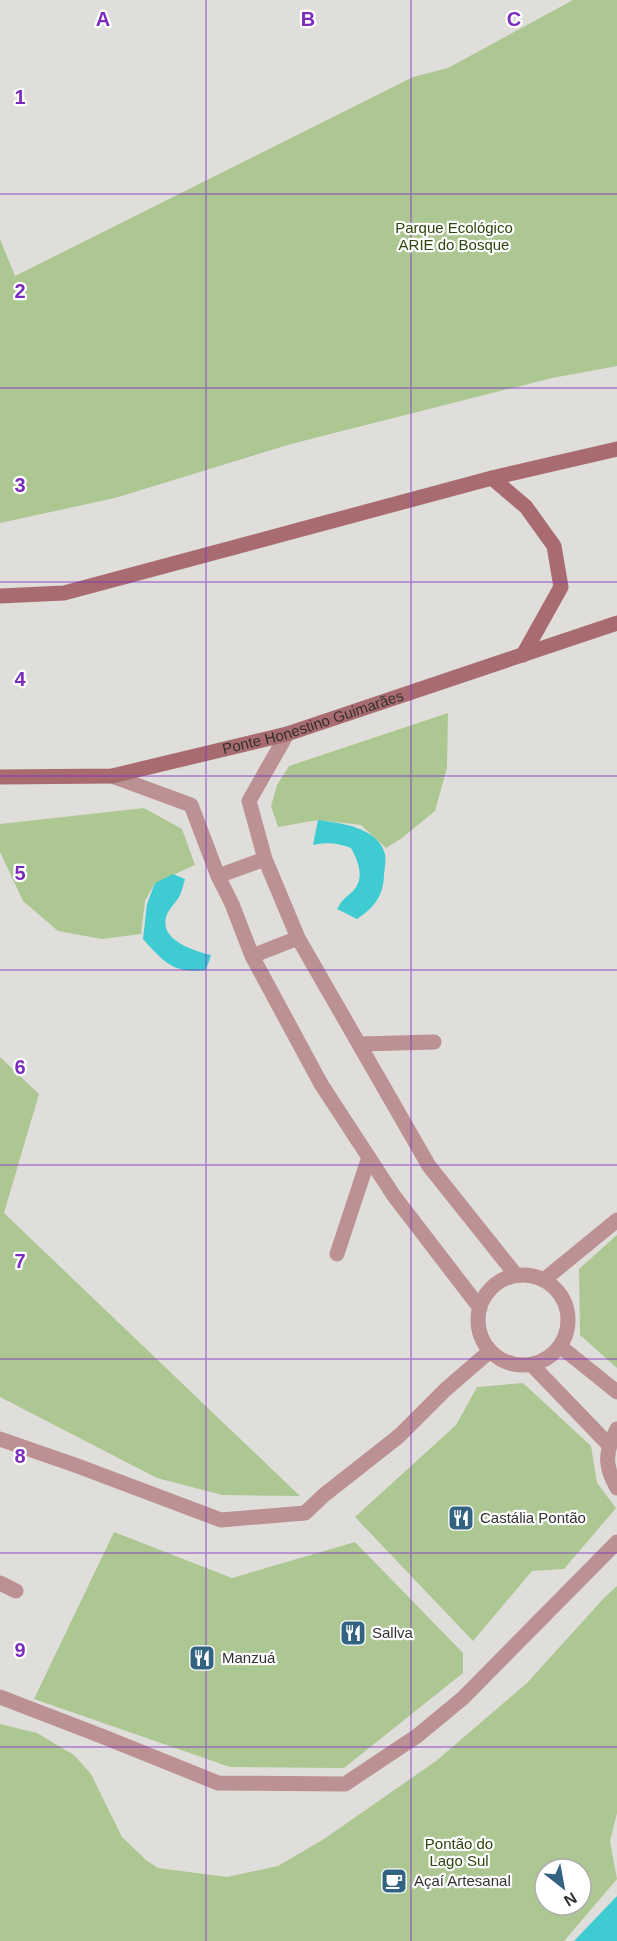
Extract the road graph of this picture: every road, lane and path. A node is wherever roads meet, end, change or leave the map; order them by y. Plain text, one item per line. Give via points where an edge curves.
1 (617, 449) edge
2 (492, 478) junction
3 (0, 596) edge
4 (617, 623) edge
5 (523, 655) junction
6 (287, 734) junction
7 (112, 776) junction
8 (0, 777) edge
9 (265, 859) junction
10 (218, 876) junction
11 (298, 938) junction
12 (252, 956) junction
13 (434, 1042) dead end
14 (360, 1044) junction
15 (369, 1157) junction
16 (617, 1220) edge
17 (337, 1254) dead end
18 (516, 1275) junction
19 (545, 1279) junction
20 (480, 1308) junction
21 (561, 1347) junction
22 (490, 1351) junction
23 (532, 1365) junction
24 (617, 1392) edge
25 (617, 1429) edge
26 (0, 1439) edge
27 (608, 1444) junction
28 (617, 1488) edge
29 (617, 1542) edge
30 (0, 1583) edge
31 (16, 1591) dead end
32 (0, 1697) edge

1 - 2 main road
2 - 3 main road via 64,593
2 - 5 main road via 526,507 554,546 561,587
4 - 5 main road, Ponte Honestino Guimarães
5 - 6 main road, Ponte Honestino Guimarães
6 - 7 main road, Ponte Honestino Guimarães
6 - 9 lane via 249,801
7 - 8 main road, Ponte Honestino Guimarães
7 - 10 lane via 191,805
9 - 10 lane
9 - 11 lane
10 - 12 lane
11 - 12 lane
11 - 14 lane
12 - 15 lane via 321,1084
13 - 14 lane
14 - 18 lane via 429,1166
15 - 17 lane
15 - 20 lane
16 - 19 lane
18 - 19 lane
18 - 20 lane via 500,1281 487,1293
19 - 21 lane via 563,1297 569,1322
20 - 22 lane via 479,1330
21 - 23 lane
21 - 24 lane
22 - 23 lane via 509,1363
22 - 26 lane via 399,1436 304,1513 221,1520
23 - 27 lane
25 - 27 lane
27 - 28 lane via 608,1473
29 - 32 lane via 464,1698 417,1736 345,1784 218,1784
30 - 31 lane

